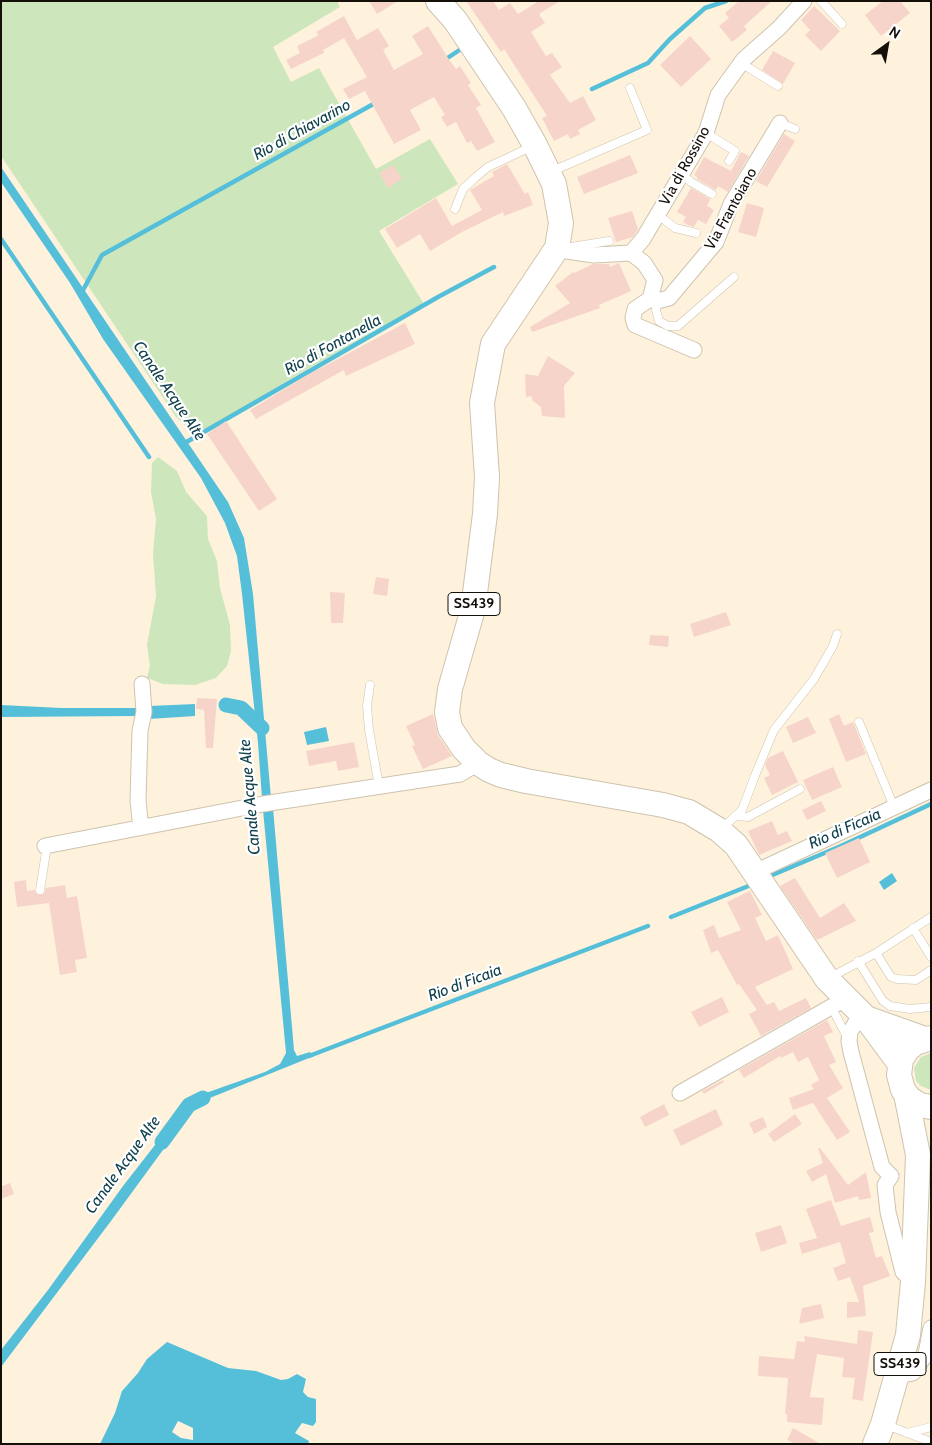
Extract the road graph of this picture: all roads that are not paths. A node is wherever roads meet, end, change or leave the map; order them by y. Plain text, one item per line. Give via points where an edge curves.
1 (438, 1) edge
2 (804, 1) edge
3 (821, 1) edge
4 (842, 24) dead end
5 (741, 63) junction
6 (778, 86) dead end
7 (630, 88) dead end
8 (780, 123) joint
9 (795, 129) dead end
10 (706, 133) junction
11 (535, 145) junction
12 (729, 161) dead end
13 (548, 172) junction
14 (682, 174) junction
15 (712, 194) dead end
16 (455, 209) dead end
17 (657, 214) junction
18 (696, 233) dead end
19 (609, 242) dead end
20 (557, 248) junction
21 (631, 253) junction
22 (734, 277) dead end
23 (653, 300) junction
24 (694, 350) dead end
25 (837, 634) dead end
26 (142, 684) dead end
27 (370, 685) dead end
28 (859, 722) dead end
29 (478, 763) junction
30 (379, 786) junction
31 (800, 790) dead end
32 (930, 792) edge
33 (894, 807) junction
34 (727, 823) junction
35 (143, 827) junction
36 (46, 846) joint
37 (755, 872) junction
38 (40, 890) dead end
39 (931, 917) edge
40 (913, 928) junction
41 (928, 946) edge
42 (876, 952) junction
43 (931, 957) edge
44 (858, 961) junction
45 (931, 970) edge
46 (827, 979) junction
47 (928, 1006) edge
48 (851, 1010) junction
49 (928, 1039) edge
50 (849, 1041) junction
51 (900, 1064) junction
52 (680, 1093) dead end
53 (906, 1094) junction
54 (931, 1107) edge
55 (931, 1129) edge
56 (918, 1164) junction
57 (891, 1176) junction
58 (913, 1282) junction
59 (931, 1328) edge
60 (897, 1376) junction
61 (931, 1427) edge
62 (907, 1433) junction
63 (879, 1434) edge
64 (931, 1442) edge

1 - 11 main road, SS439 via 455,20
2 - 5 street, Via di Rossino
3 - 4 lane
5 - 6 lane
5 - 10 street, Via di Rossino via 718,95
7 - 13 lane via 647,130
8 - 9 lane
8 - 23 street, Via Frantoiano via 731,204 716,242 669,298
10 - 12 lane via 735,151
10 - 14 street, Via di Rossino
11 - 13 main road, SS439
11 - 16 lane via 488,167 463,189
13 - 20 main road, SS439 via 554,184 561,222
14 - 15 lane
14 - 17 street, Via di Rossino
17 - 18 lane via 675,228
17 - 21 street, Via di Rossino
19 - 20 lane
20 - 21 street via 594,255
20 - 29 main road, SS439 via 493,344 482,402 487,477 485,514 473,609 450,689 447,712 450,728
21 - 23 street via 644,263 654,280
22 - 23 lane via 678,326 668,326 659,321
23 - 24 street, Via Frantoiano via 635,309 635,325
25 - 34 lane via 814,680 774,730 742,810
26 - 35 street via 144,712 140,731 138,800
27 - 30 lane via 367,706 369,730
28 - 33 lane
29 - 30 street via 460,774
29 - 34 main road, SS439 via 501,775 663,805
30 - 35 street
31 - 34 lane via 748,817
32 - 33 street
33 - 37 street
34 - 37 main road, SS439 via 736,846
35 - 36 street
36 - 38 lane
37 - 46 main road, SS439
39 - 40 lane
40 - 41 lane
40 - 42 lane
41 - 43 lane
42 - 44 lane
42 - 45 lane via 891,977 897,979 916,980
44 - 46 lane
44 - 47 lane via 883,1001 890,1006 910,1009
46 - 48 main road, SS439
48 - 49 main road
48 - 50 lane
48 - 50 street
48 - 51 main road, SS439
48 - 52 street
49 - 51 main road via 910,1046
50 - 57 street via 882,1167
51 - 53 main road via 900,1080
53 - 54 main road via 915,1102
53 - 56 main road, SS439
55 - 56 main road
56 - 57 street
56 - 58 main road, SS439
57 - 58 street via 885,1185 888,1212 903,1272
58 - 60 main road, SS439 via 908,1335
59 - 60 street via 926,1354 913,1373
60 - 63 main road, SS439
61 - 62 lane
62 - 63 lane
62 - 64 lane

